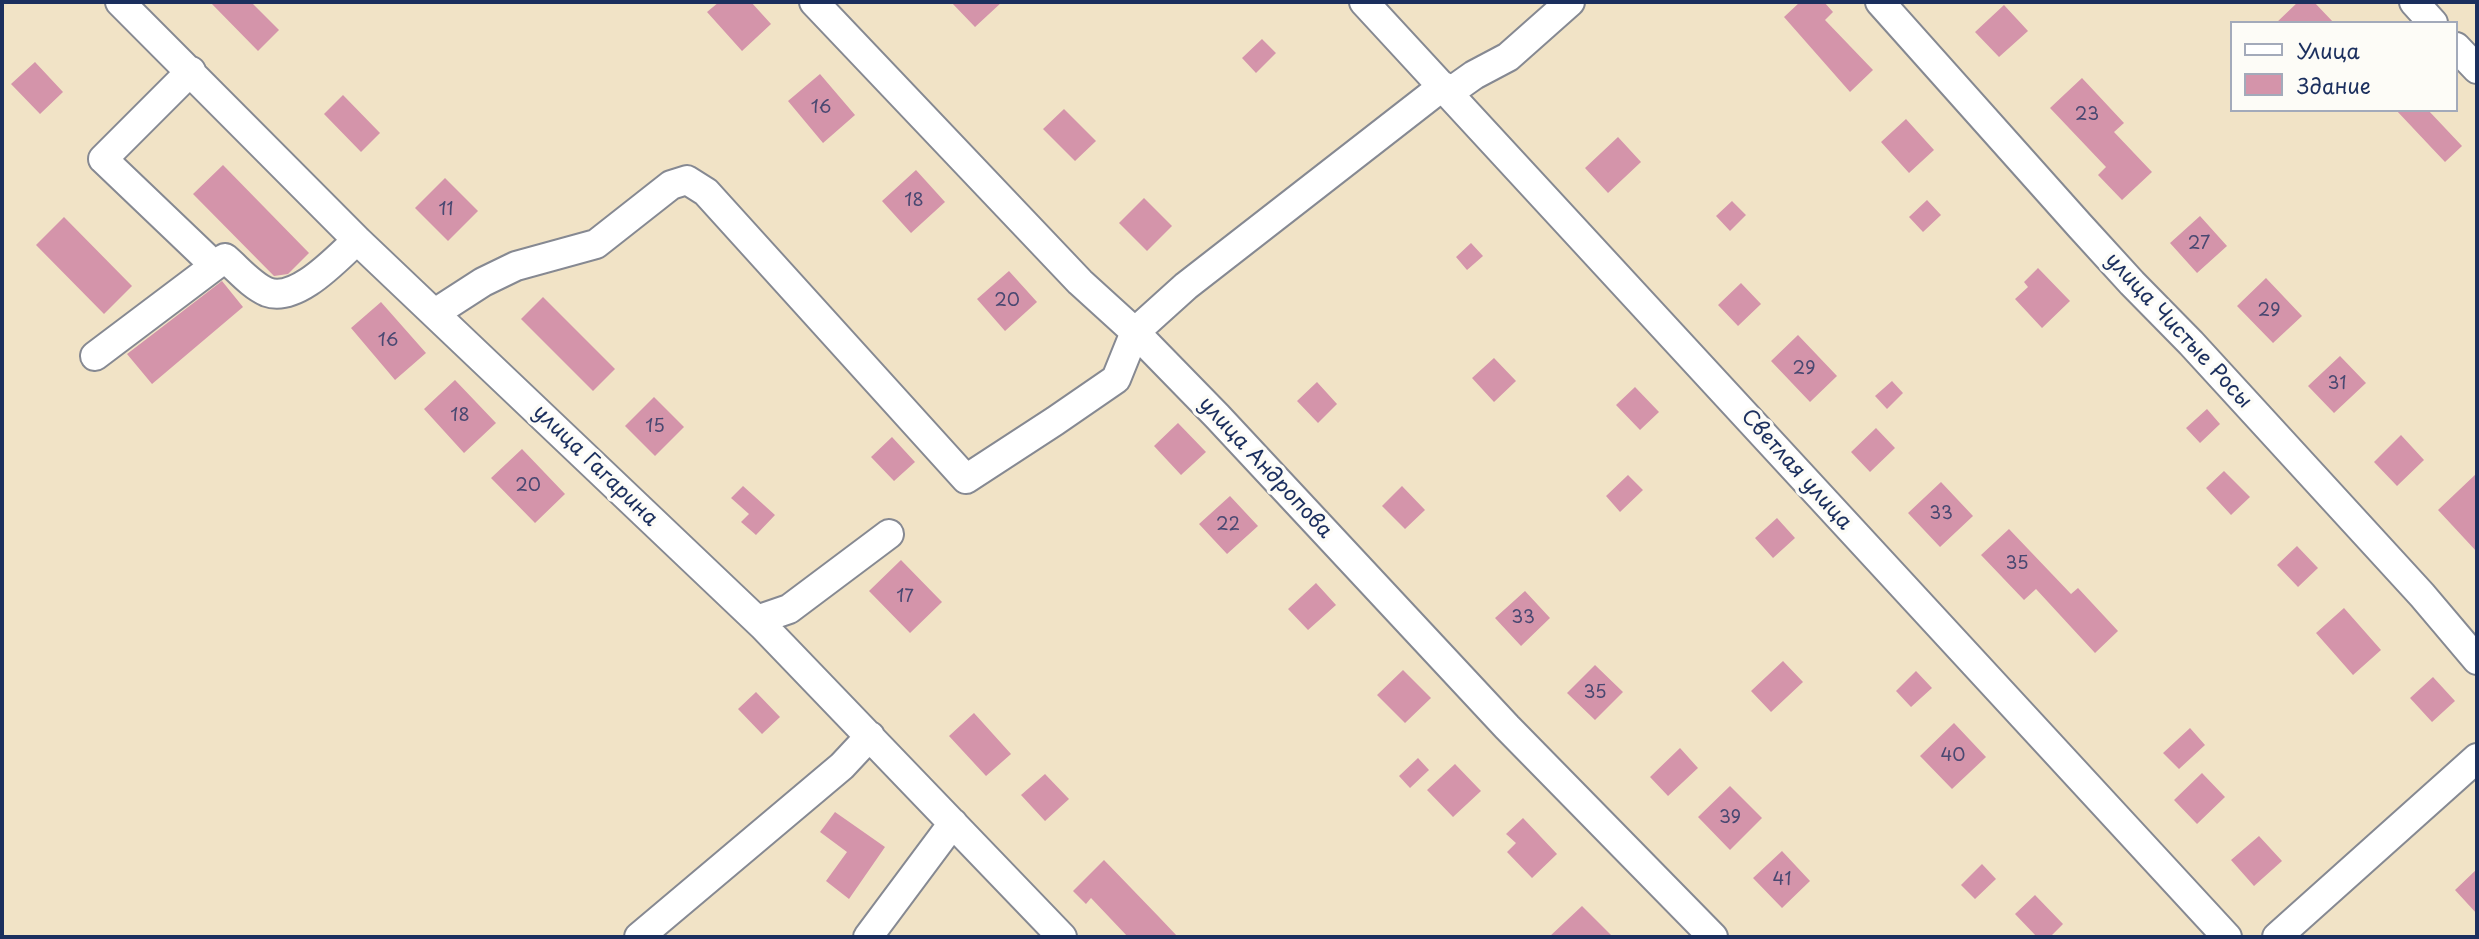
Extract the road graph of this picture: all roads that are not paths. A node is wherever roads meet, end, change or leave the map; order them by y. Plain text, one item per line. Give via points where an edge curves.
1 (120, 2) edge
2 (814, 2) edge
3 (1364, 2) edge
4 (1570, 2) edge
5 (1880, 2) edge
6 (2414, 2) edge
7 (2431, 21) edge
8 (2458, 49) edge
9 (2477, 69) edge
10 (191, 71) junction
11 (1447, 89) junction
12 (357, 240) junction
13 (214, 265) junction
14 (435, 313) junction
15 (1135, 332) junction
16 (95, 356) dead end
17 (889, 534) dead end
18 (757, 621) junction
19 (2477, 660) edge
20 (870, 736) junction
21 (2477, 758) edge
22 (953, 823) junction
23 (639, 937) edge
24 (868, 937) edge
25 (1062, 937) edge
26 (1713, 937) edge
27 (2227, 937) edge
28 (2277, 937) edge

1 - 10 street, улица Гагарина
2 - 15 street, улица Андропова via 1080,282
3 - 11 street, Светлая улица
4 - 11 street via 1508,57
5 - 19 street, улица Чистые Росы
6 - 7 street
8 - 9 street
10 - 12 street, улица Гагарина
10 - 13 street via 103,159
11 - 15 street via 1186,286
11 - 27 street, Светлая улица
12 - 13 street via 317,276 287,295 267,292 225,258
12 - 14 street, улица Гагарина
13 - 16 street
14 - 15 street via 516,266 596,244 671,185 687,180 706,192 966,479 1115,379
14 - 18 street, улица Гагарина
15 - 26 street, улица Андропова via 1507,727
17 - 18 street via 789,609
18 - 20 street, улица Гагарина
20 - 22 street, улица Гагарина
20 - 23 street via 842,766
21 - 28 street
22 - 24 street
22 - 25 street, улица Гагарина

